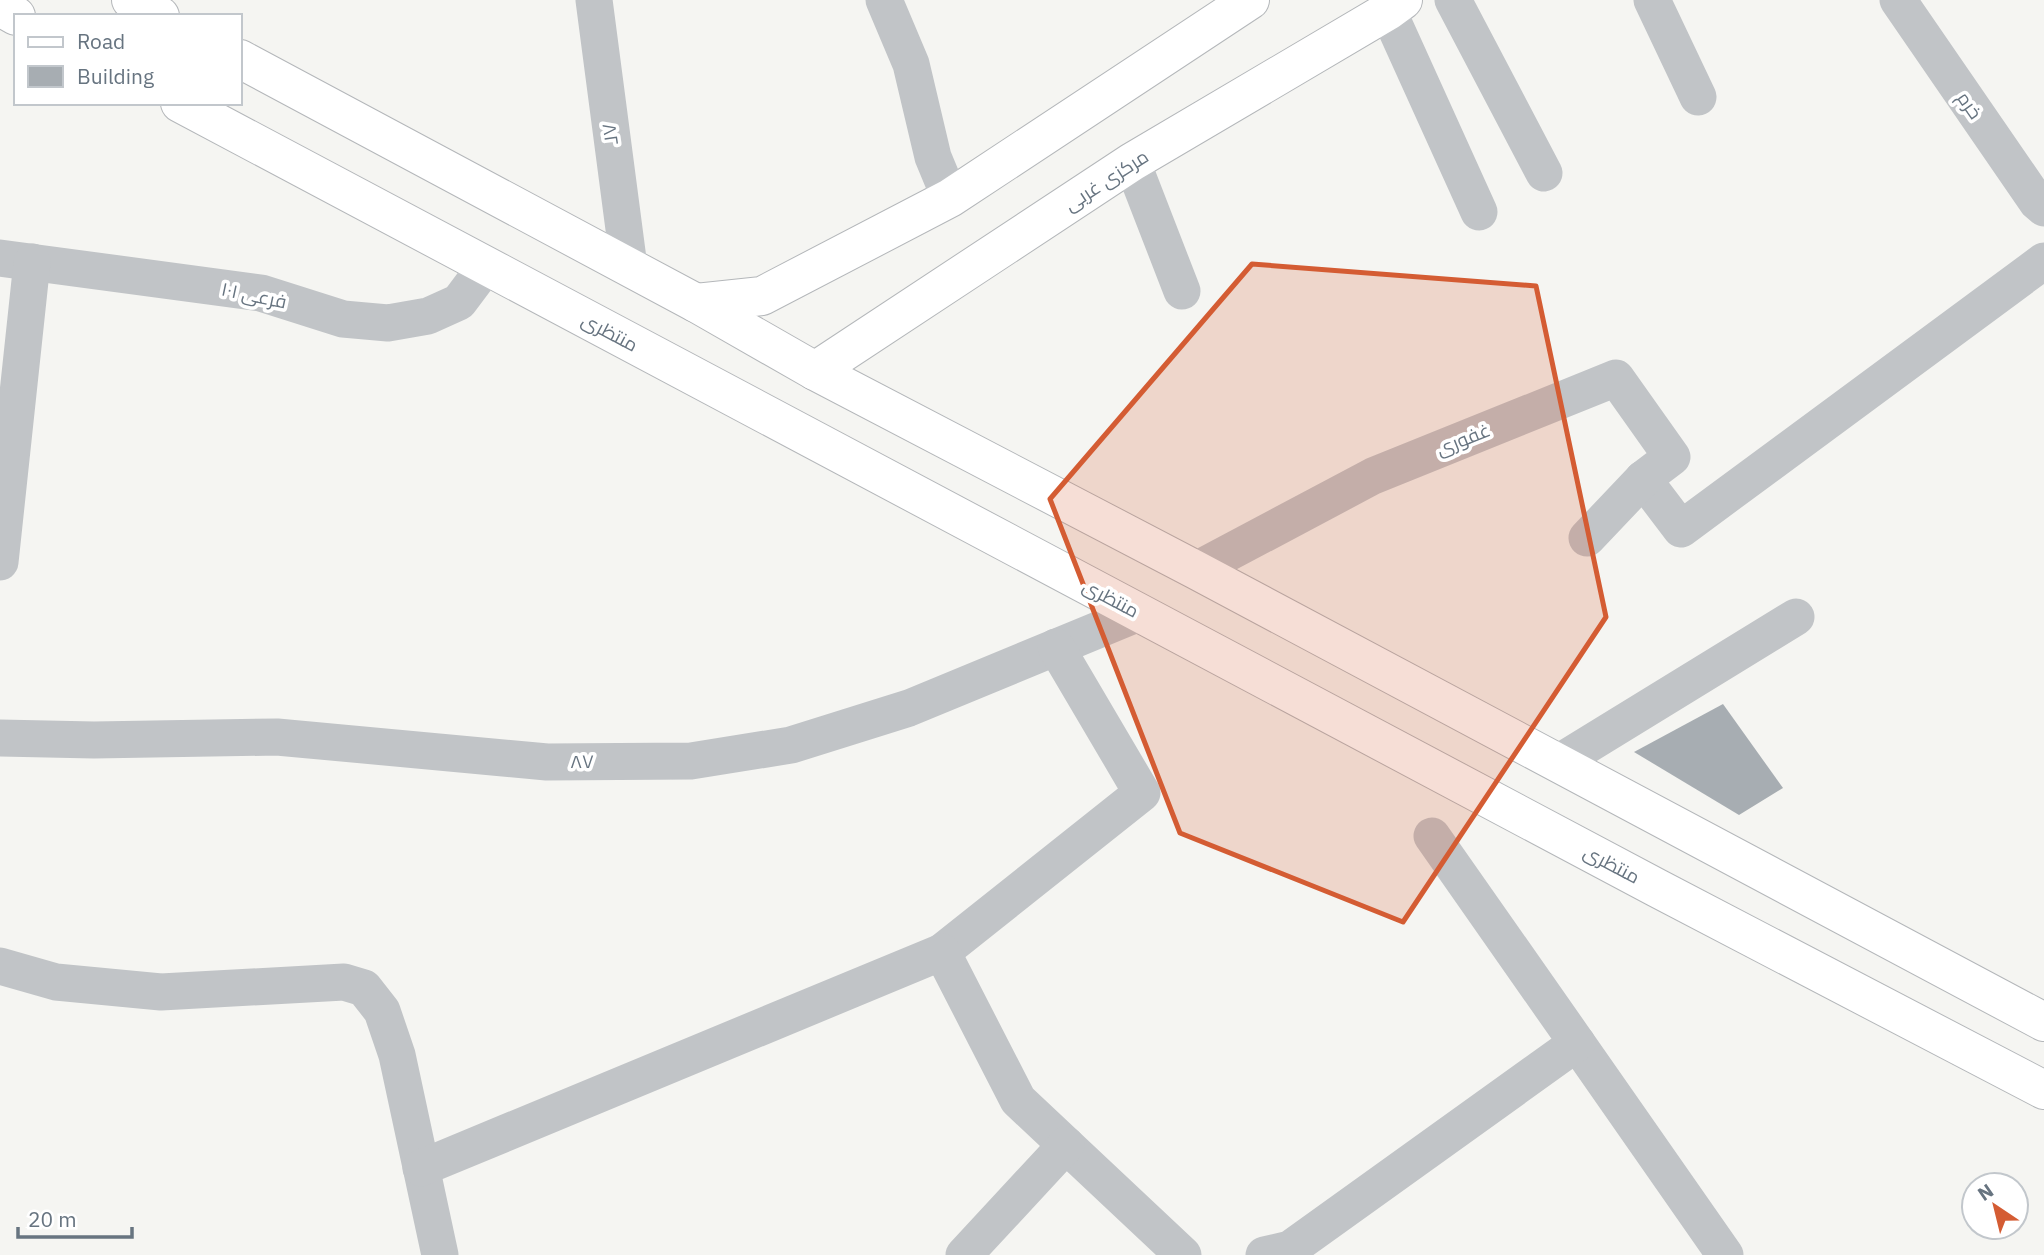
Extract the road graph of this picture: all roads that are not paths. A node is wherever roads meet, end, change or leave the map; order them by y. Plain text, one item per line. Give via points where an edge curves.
1 (131, 0) edge
2 (594, 0) edge
3 (884, 0) edge
4 (1250, 0) edge
5 (1453, 0) edge
6 (1652, 0) edge
7 (1898, 0) edge
8 (1396, 6) edge
9 (156, 14) edge
10 (242, 60) edge
11 (1698, 97) dead end
12 (184, 105) edge
13 (1132, 162) junction
14 (1544, 173) dead end
15 (950, 198) junction
16 (2044, 208) edge
17 (1479, 212) dead end
18 (16, 260) edge
19 (2044, 261) edge
20 (486, 266) junction
21 (629, 267) junction
22 (1182, 291) dead end
23 (696, 303) junction
24 (815, 371) junction
25 (1643, 479) junction
26 (1587, 538) dead end
27 (0, 560) edge
28 (1196, 570) junction
29 (1139, 613) junction
30 (1796, 617) dead end
31 (1056, 647) junction
32 (0, 738) edge
33 (1558, 763) junction
34 (1432, 836) dead end
35 (942, 952) junction
36 (0, 966) edge
37 (2044, 1022) edge
38 (1577, 1043) junction
39 (2044, 1090) edge
40 (1066, 1144) junction
41 (421, 1168) junction
42 (440, 1255) edge
43 (964, 1255) edge
44 (1183, 1255) edge
45 (1264, 1255) edge
46 (1725, 1255) edge

1 - 9 main road
2 - 21 street, ۸۲
3 - 15 street via 911,64 933,156
4 - 15 main road
5 - 14 street
6 - 11 street
7 - 16 street, خرم
8 - 13 main road, مرکزی غربی
8 - 17 street
10 - 21 main road
12 - 20 main road, منتظری
13 - 22 street
13 - 24 main road, مرکزی غربی
15 - 23 main road via 762,296
18 - 20 street, فرعی ۱۰۱ via 261,293 343,318 388,323 428,316 459,302
18 - 27 street
19 - 25 street via 1681,529
20 - 29 main road, منتظری
21 - 23 main road
23 - 24 main road
24 - 28 main road
25 - 26 street, غفوری
25 - 28 street, غفوری via 1672,457 1616,378 1373,476
28 - 33 main road
29 - 31 street, ۸۷
29 - 39 main road, منتظری
30 - 33 street
31 - 32 street, ۸۷ via 909,708 791,745 691,761 547,762 277,737
31 - 35 street via 1142,793
33 - 37 main road
34 - 38 street
35 - 40 street via 1018,1100
35 - 41 street
36 - 41 street via 56,982 162,992 344,982 365,988 382,1011 397,1055
38 - 45 street via 1290,1248
38 - 46 street
40 - 43 street
40 - 44 street
41 - 42 street

